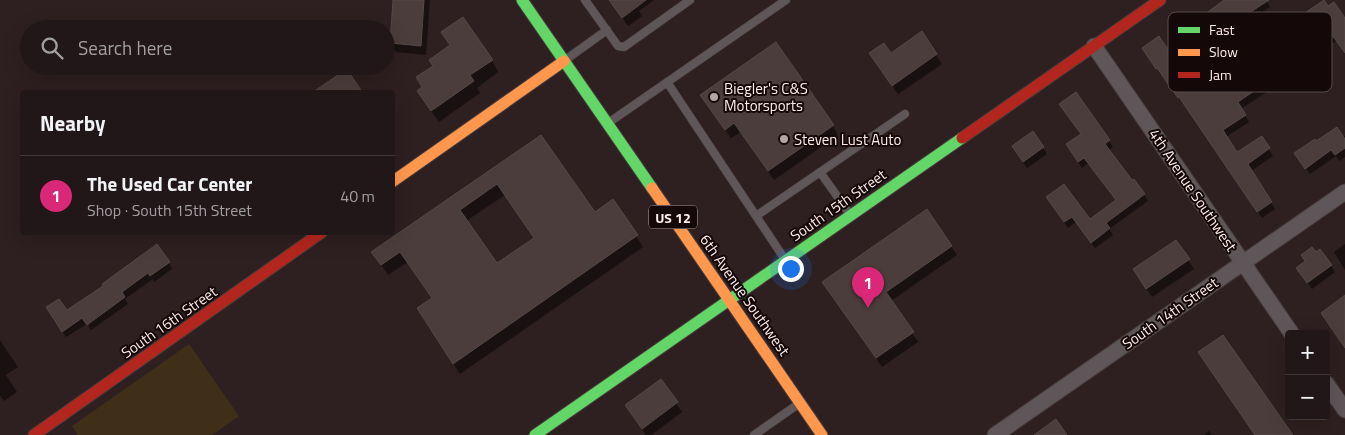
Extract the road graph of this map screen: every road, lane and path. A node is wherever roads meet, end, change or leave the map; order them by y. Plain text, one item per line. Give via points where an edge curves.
1 (522, 0) edge
2 (585, 0) edge
3 (690, 0) edge
4 (786, 0) edge
5 (1160, 0) edge
6 (607, 30) junction
7 (1094, 46) junction
8 (564, 60) junction
9 (667, 82) junction
10 (905, 114) dead end
11 (608, 123) junction
12 (820, 172) junction
13 (395, 180) edge
14 (1345, 192) edge
15 (850, 215) junction
16 (756, 216) junction
17 (318, 235) edge
18 (786, 260) junction
19 (1242, 262) junction
20 (729, 300) junction
21 (1289, 330) edge
22 (1330, 389) edge
23 (800, 403) junction
24 (1345, 410) edge
25 (56, 429) edge
26 (34, 435) edge
27 (535, 435) edge
28 (754, 435) edge
29 (822, 435) edge
30 (995, 435) edge

1 - 8 main road, 6th Avenue Southwest / US 12
2 - 6 lane
3 - 6 lane via 624,47 618,46
4 - 9 lane
5 - 7 main road, South 15th Street
6 - 8 lane
7 - 15 main road, South 15th Street
7 - 19 street, 4th Avenue Southwest
8 - 11 main road, 6th Avenue Southwest / US 12
8 - 13 main road
9 - 11 lane
9 - 16 lane
10 - 12 lane
11 - 20 main road, 6th Avenue Southwest / US 12
12 - 15 lane
12 - 16 lane
14 - 19 street, South 14th Street
15 - 18 main road, South 15th Street
16 - 18 lane
17 - 25 main road, South 16th Street
18 - 20 main road, South 15th Street
19 - 21 street, 4th Avenue Southwest
19 - 30 street, South 14th Street
20 - 23 main road, 6th Avenue Southwest / US 12
20 - 27 main road, South 15th Street
22 - 24 street
23 - 28 lane
23 - 29 main road, 6th Avenue Southwest / US 12
25 - 26 main road, South 16th Street

